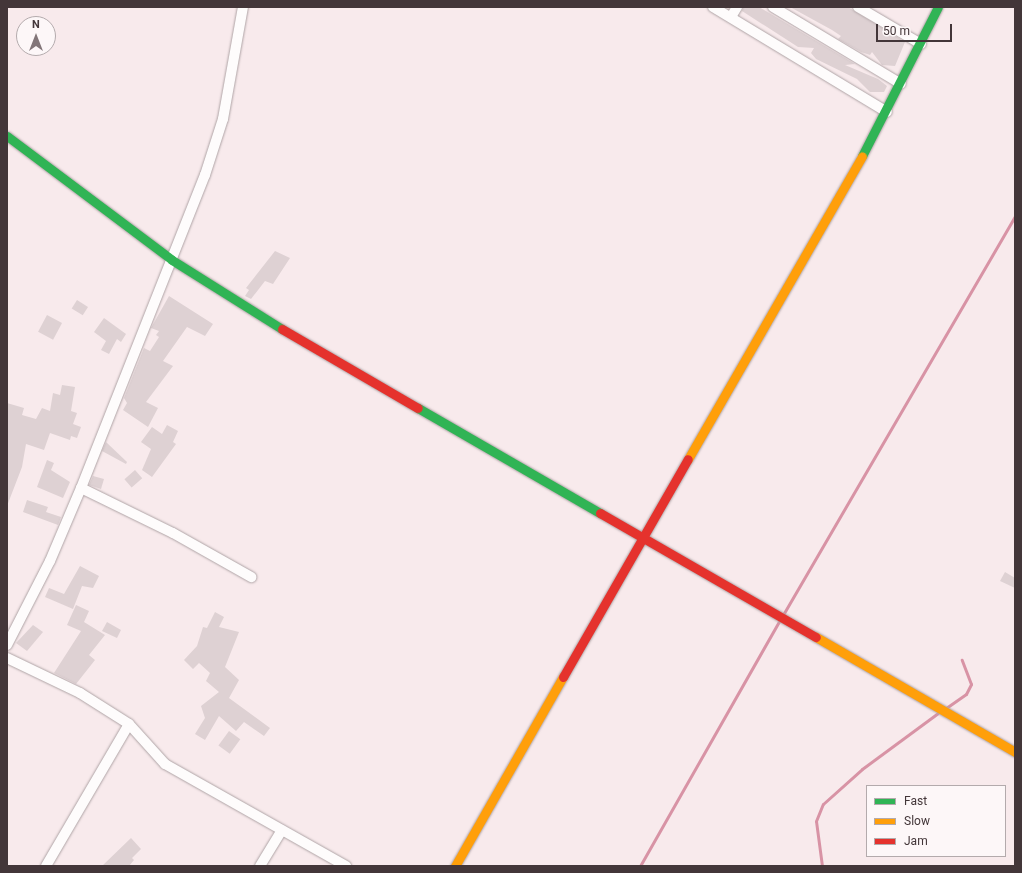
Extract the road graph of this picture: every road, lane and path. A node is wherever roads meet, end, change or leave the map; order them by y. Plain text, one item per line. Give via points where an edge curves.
1 (713, 7) edge
2 (738, 7) edge
3 (773, 7) edge
4 (858, 7) edge
5 (938, 7) edge
6 (245, 9) edge
7 (731, 17) junction
8 (921, 44) junction
9 (901, 84) junction
10 (887, 112) junction
11 (7, 136) edge
12 (172, 260) junction
13 (81, 488) junction
14 (643, 537) junction
15 (251, 578) dead end
16 (7, 645) edge
17 (7, 658) edge
18 (129, 724) junction
19 (1015, 752) edge
20 (282, 830) junction
21 (46, 866) edge
22 (260, 866) edge
23 (346, 866) edge
24 (455, 866) edge

1 - 7 street
2 - 7 street
3 - 9 street
4 - 8 street
5 - 8 street
6 - 12 street via 223,119
7 - 10 street
8 - 9 street
9 - 10 street
10 - 14 street
11 - 12 street
12 - 13 street
12 - 14 street via 280,328
13 - 15 street via 173,533
13 - 16 street via 50,561
14 - 19 street
14 - 24 street
17 - 18 street via 80,693
18 - 20 street via 165,764
18 - 21 street
20 - 22 street
20 - 23 street

